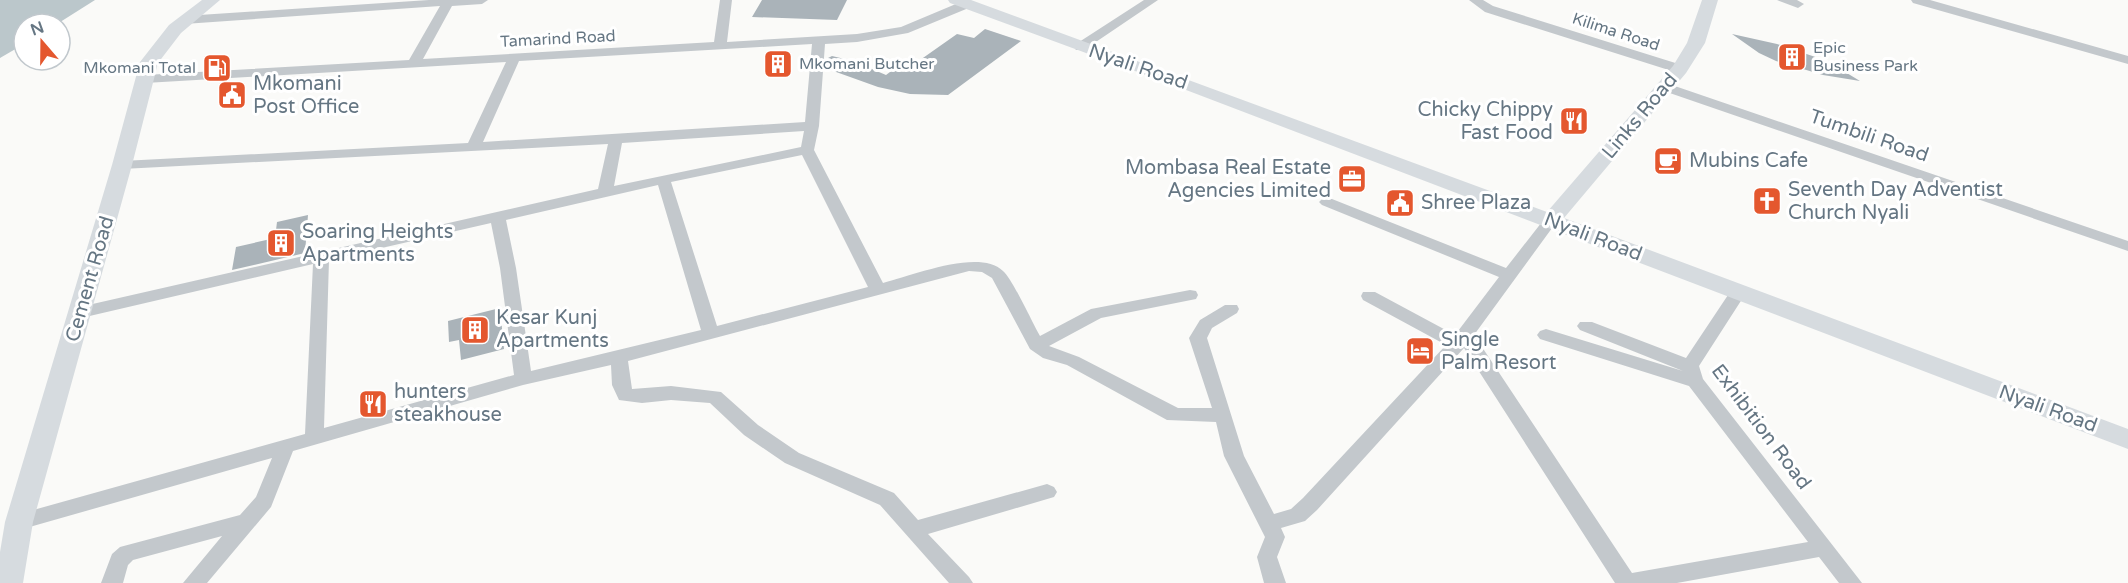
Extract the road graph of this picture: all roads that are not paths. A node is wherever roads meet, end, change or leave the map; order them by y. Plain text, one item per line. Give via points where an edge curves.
1 (212, 0) edge
2 (482, 0) edge
3 (726, 0) edge
4 (1152, 0) edge
5 (1475, 0) edge
6 (1710, 0) edge
7 (1783, 0) edge
8 (1917, 0) edge
9 (448, 2) junction
10 (962, 2) edge
11 (1798, 4) dead end
12 (184, 20) junction
13 (819, 41) junction
14 (720, 47) junction
15 (1080, 47) junction
16 (514, 58) junction
17 (2128, 60) edge
18 (413, 65) junction
19 (1680, 69) junction
20 (145, 79) junction
21 (1666, 87) junction
22 (812, 126) junction
23 (616, 139) junction
24 (474, 145) junction
25 (807, 150) junction
26 (122, 165) junction
27 (663, 179) junction
28 (605, 193) junction
29 (1327, 202) dead end
30 (498, 217) junction
31 (1550, 221) junction
32 (2128, 246) edge
33 (321, 258) junction
34 (1511, 276) junction
35 (878, 288) junction
36 (1738, 293) junction
37 (1190, 295) dead end
38 (1369, 296) dead end
39 (1232, 309) dead end
40 (81, 312) junction
41 (1586, 326) dead end
42 (711, 333) junction
43 (1546, 334) dead end
44 (1461, 340) junction
45 (1036, 345) junction
46 (619, 357) junction
47 (1693, 373) junction
48 (523, 379) junction
49 (1223, 415) junction
50 (314, 438) junction
51 (2128, 439) edge
52 (286, 446) junction
53 (1047, 492) dead end
54 (248, 520) junction
55 (19, 522) junction
56 (1268, 524) junction
57 (913, 530) junction
58 (1824, 548) junction
59 (9, 583) edge
60 (112, 583) edge
61 (194, 583) edge
62 (962, 583) edge
63 (1275, 583) edge
64 (1626, 583) edge
65 (1851, 583) edge

1 - 12 main road, Cement Road
2 - 9 street
3 - 14 street
4 - 15 street
5 - 19 street, Kilima Road via 1489,9
6 - 19 main road, Links Road via 1696,43
7 - 11 street
8 - 17 street
9 - 12 street
9 - 18 street
10 - 13 street, Tamarind Road via 904,30
10 - 15 main road, Nyali Road
12 - 20 main road, Cement Road via 148,62
13 - 14 street, Tamarind Road
13 - 22 street
14 - 16 street, Tamarind Road
15 - 31 main road, Nyali Road
16 - 18 street, Tamarind Road
16 - 24 street
18 - 20 street, Tamarind Road
19 - 21 main road, Links Road
20 - 26 main road, Cement Road
21 - 31 main road, Links Road
21 - 32 street, Tumbili Road
22 - 23 street
22 - 25 street
23 - 24 street
23 - 28 street
24 - 26 street
25 - 27 street
25 - 35 street
26 - 40 main road, Cement Road
27 - 28 street
27 - 42 street
28 - 30 street
29 - 34 street
30 - 33 street
30 - 48 street
31 - 34 street
31 - 36 main road, Nyali Road
33 - 40 street
33 - 50 street
34 - 44 street
35 - 42 street
35 - 45 street via 969,266 986,267 998,275
36 - 47 street, Exhibition Road
36 - 51 main road, Nyali Road
37 - 45 street via 1097,313
38 - 44 street
39 - 49 street via 1206,324 1198,338
40 - 55 main road, Cement Road
41 - 47 street
42 - 46 street
43 - 47 street
44 - 56 street via 1310,504 1298,515
44 - 64 street
45 - 49 street via 1173,415
46 - 48 street
46 - 57 street via 625,395 671,393 715,397 751,430 792,458 887,499
47 - 58 street, Exhibition Road
48 - 50 street
49 - 56 street via 1234,456
50 - 52 street
52 - 54 street via 264,501
52 - 55 street
53 - 57 street
54 - 60 street via 128,553 119,560
54 - 61 street
55 - 59 main road, Cement Road
56 - 63 street via 1275,537 1267,557
57 - 62 street
58 - 64 street
58 - 65 street, Exhibition Road

